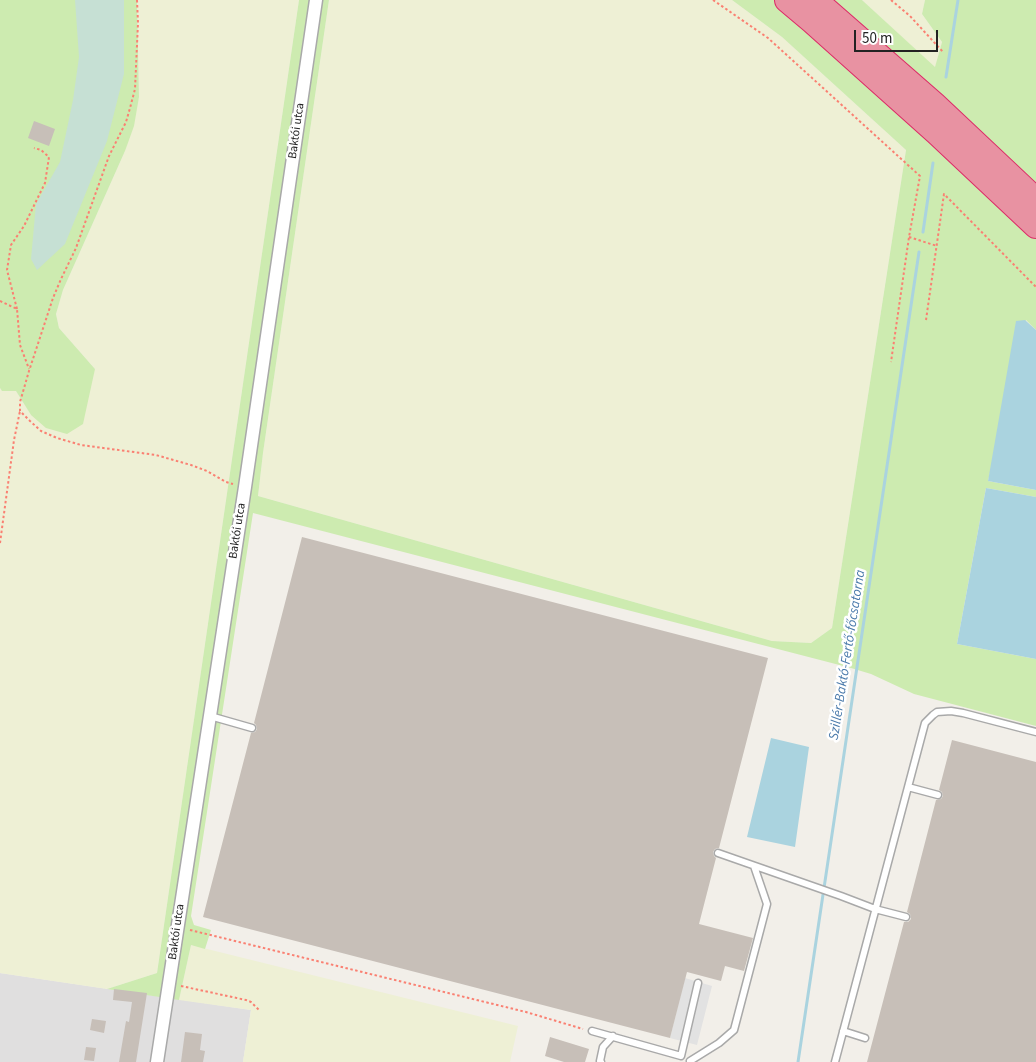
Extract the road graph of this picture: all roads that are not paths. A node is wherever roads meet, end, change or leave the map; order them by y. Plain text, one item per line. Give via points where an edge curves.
1 (316, 0) edge
2 (787, 0) edge
3 (815, 0) edge
4 (1036, 200) edge
5 (1036, 226) edge
6 (210, 716) junction
7 (252, 728) dead end
8 (1036, 732) edge
9 (908, 787) junction
10 (938, 795) dead end
11 (718, 854) dead end
12 (754, 866) junction
13 (875, 909) junction
14 (906, 916) dead end
15 (698, 983) dead end
16 (592, 1031) road end
17 (843, 1031) junction
18 (613, 1036) junction
19 (864, 1038) dead end
20 (681, 1056) junction
21 (690, 1061) edge
22 (157, 1062) edge
23 (601, 1062) edge
24 (835, 1062) edge

1 - 6 street, Baktói utca
2 - 5 highway
3 - 4 highway via 934,104
6 - 7 lane
6 - 22 street, Baktói utca
8 - 9 lane via 963,713 937,712 926,723
9 - 10 lane
9 - 13 lane
11 - 12 lane
12 - 13 lane
12 - 21 lane via 767,904 734,1030 720,1044
13 - 14 lane
13 - 17 lane
15 - 20 lane
16 - 18 lane
17 - 19 lane
17 - 24 lane
18 - 20 lane
18 - 23 lane via 603,1047
20 - 21 lane

